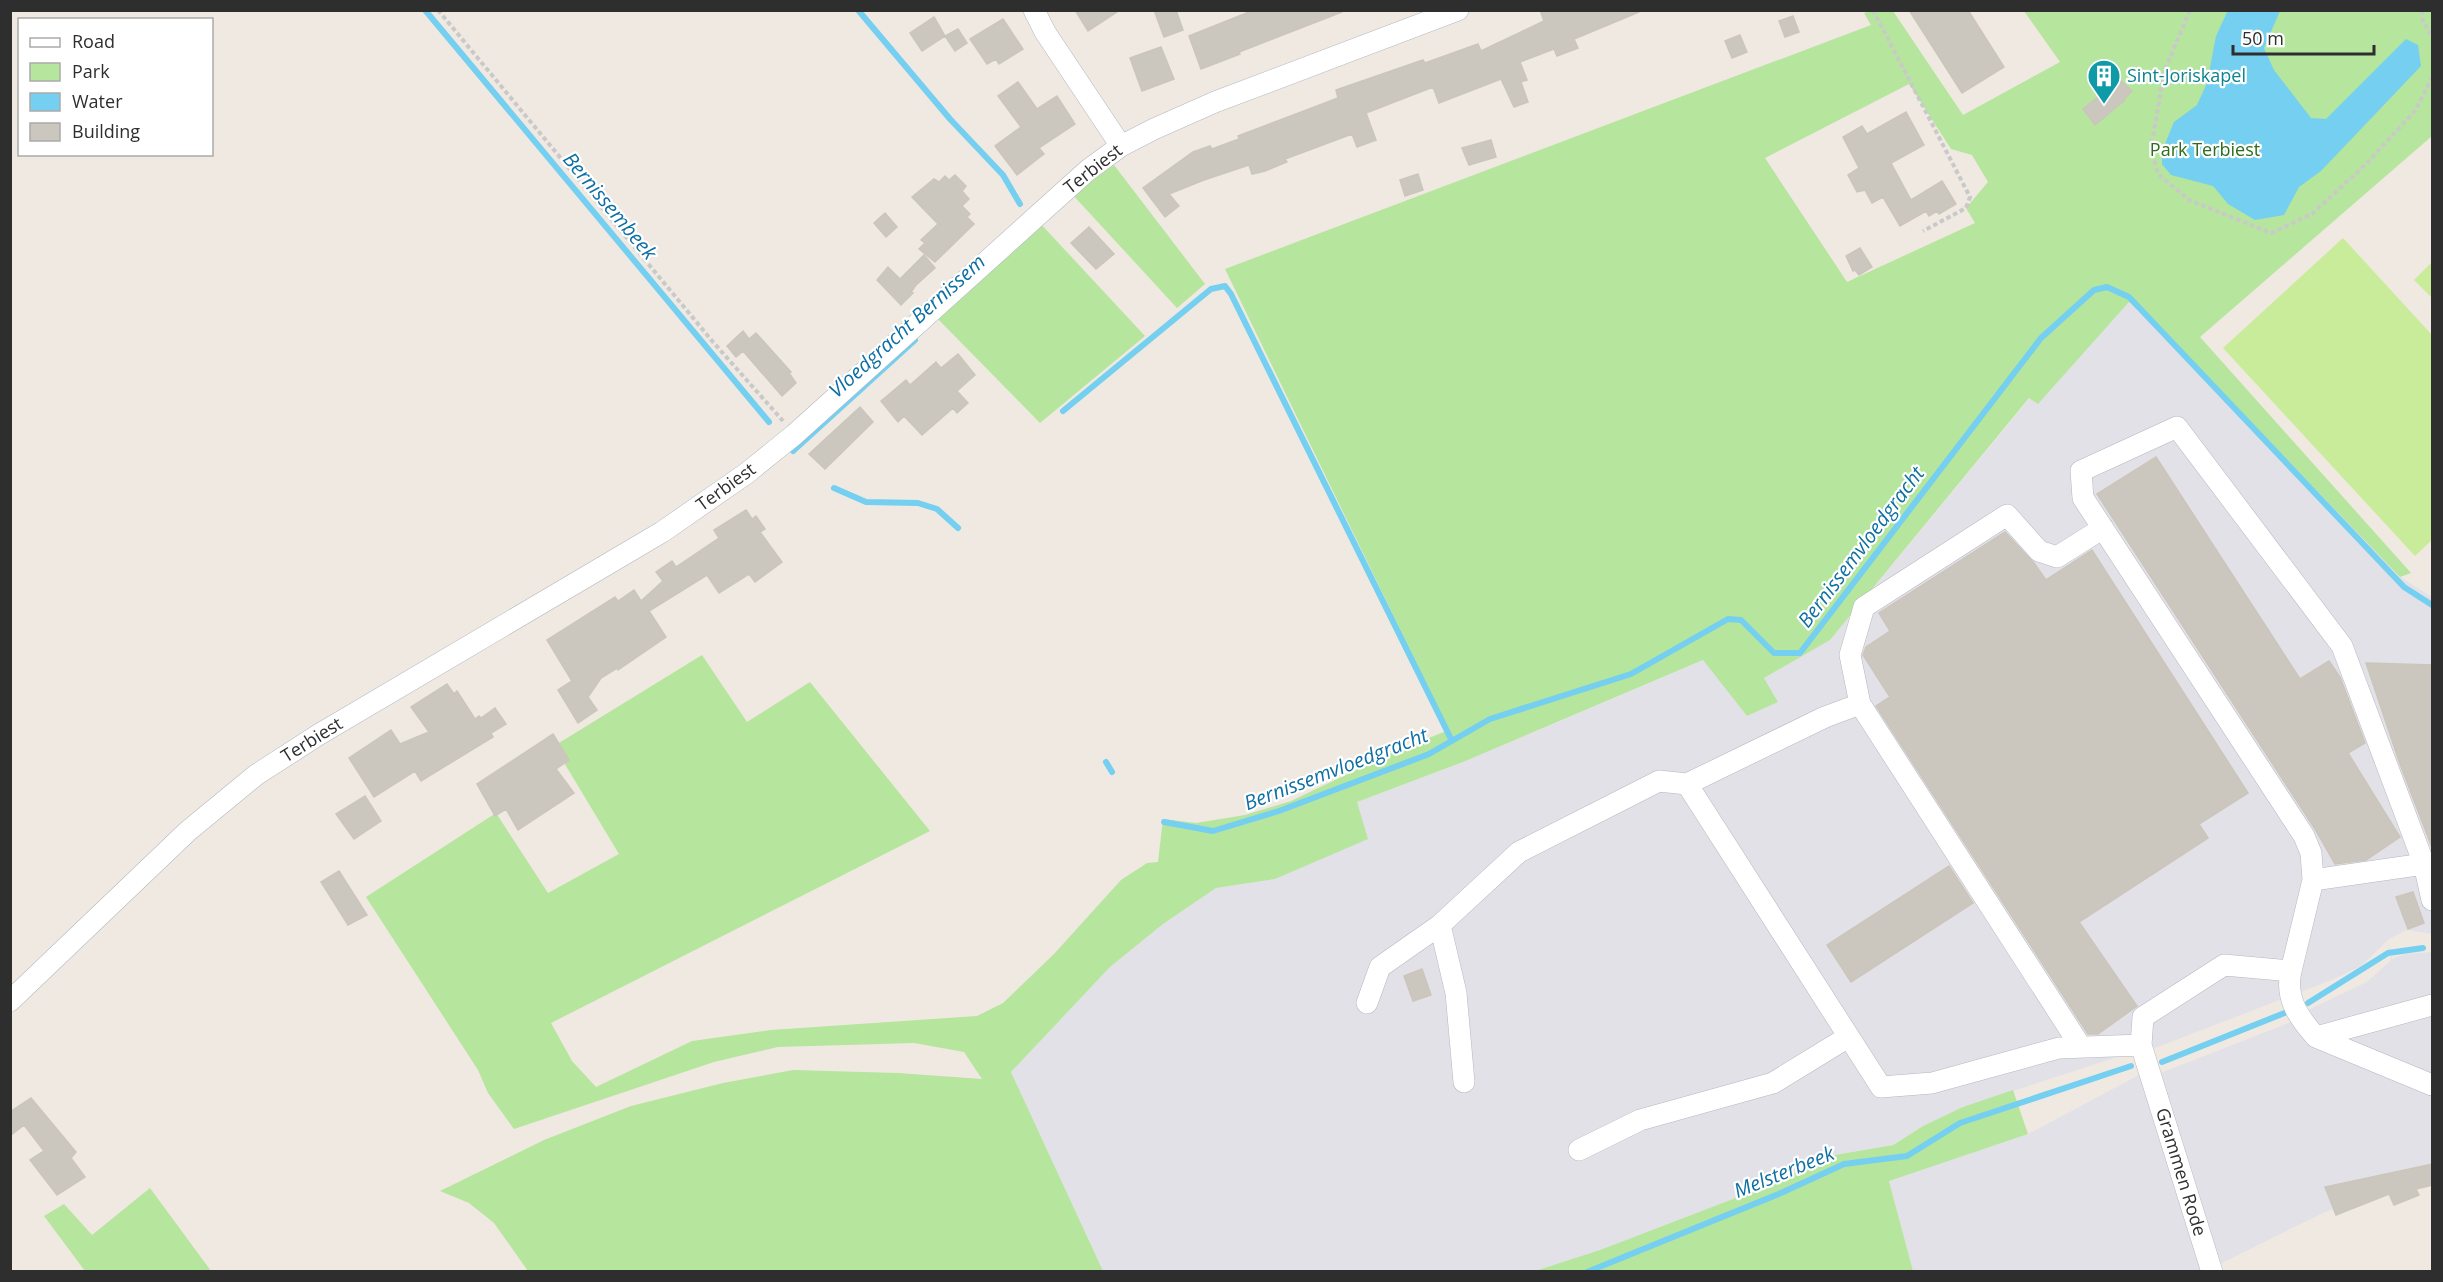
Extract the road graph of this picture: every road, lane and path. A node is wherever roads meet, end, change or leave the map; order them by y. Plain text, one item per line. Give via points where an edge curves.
1 (438, 10) edge
2 (1034, 10) edge
3 (1458, 10) edge
4 (1873, 10) edge
5 (2190, 10) edge
6 (2422, 10) edge
7 (2433, 36) edge
8 (2433, 78) edge
9 (1121, 146) junction
10 (1923, 231) dead end
11 (794, 435) junction
12 (2103, 528) junction
13 (1860, 704) junction
14 (1687, 784) junction
15 (2424, 864) junction
16 (2313, 880) junction
17 (2433, 900) edge
18 (1440, 925) junction
19 (2291, 971) junction
20 (10, 1002) edge
21 (1367, 1003) dead end
22 (2433, 1005) edge
23 (2316, 1036) junction
24 (1848, 1037) junction
25 (2141, 1046) junction
26 (2081, 1047) junction
27 (1464, 1082) dead end
28 (2433, 1085) edge
29 (1579, 1150) dead end
30 (2212, 1272) edge

1 - 11 path via 712,342
2 - 9 street
3 - 9 street, Terbiest via 1215,102
4 - 10 path via 1970,197 1966,208
5 - 8 path via 2164,72 2151,149 2158,174 2189,200 2271,233 2312,214 2366,164 2415,111
6 - 7 path via 2422,21
9 - 11 street, Terbiest via 1080,178
11 - 20 street, Terbiest via 662,532 256,775 188,831
12 - 13 street via 2057,557 2039,551 2007,515 1864,607 1850,655
12 - 15 street via 2083,498 2081,471 2177,427 2342,646
12 - 16 street via 2304,836 2311,853
13 - 14 street
13 - 26 street
14 - 18 street via 1659,781 1519,852
14 - 24 street
15 - 16 street
15 - 17 street
16 - 19 street
18 - 21 street via 1380,967
18 - 27 street via 1456,993
19 - 23 street via 2290,997
19 - 25 street via 2224,965 2143,1017
22 - 23 street
23 - 28 street
24 - 26 street via 1881,1087 1932,1083 2059,1048
24 - 29 street via 1773,1083 1640,1120
25 - 26 street
25 - 30 street, Grammen Rode

